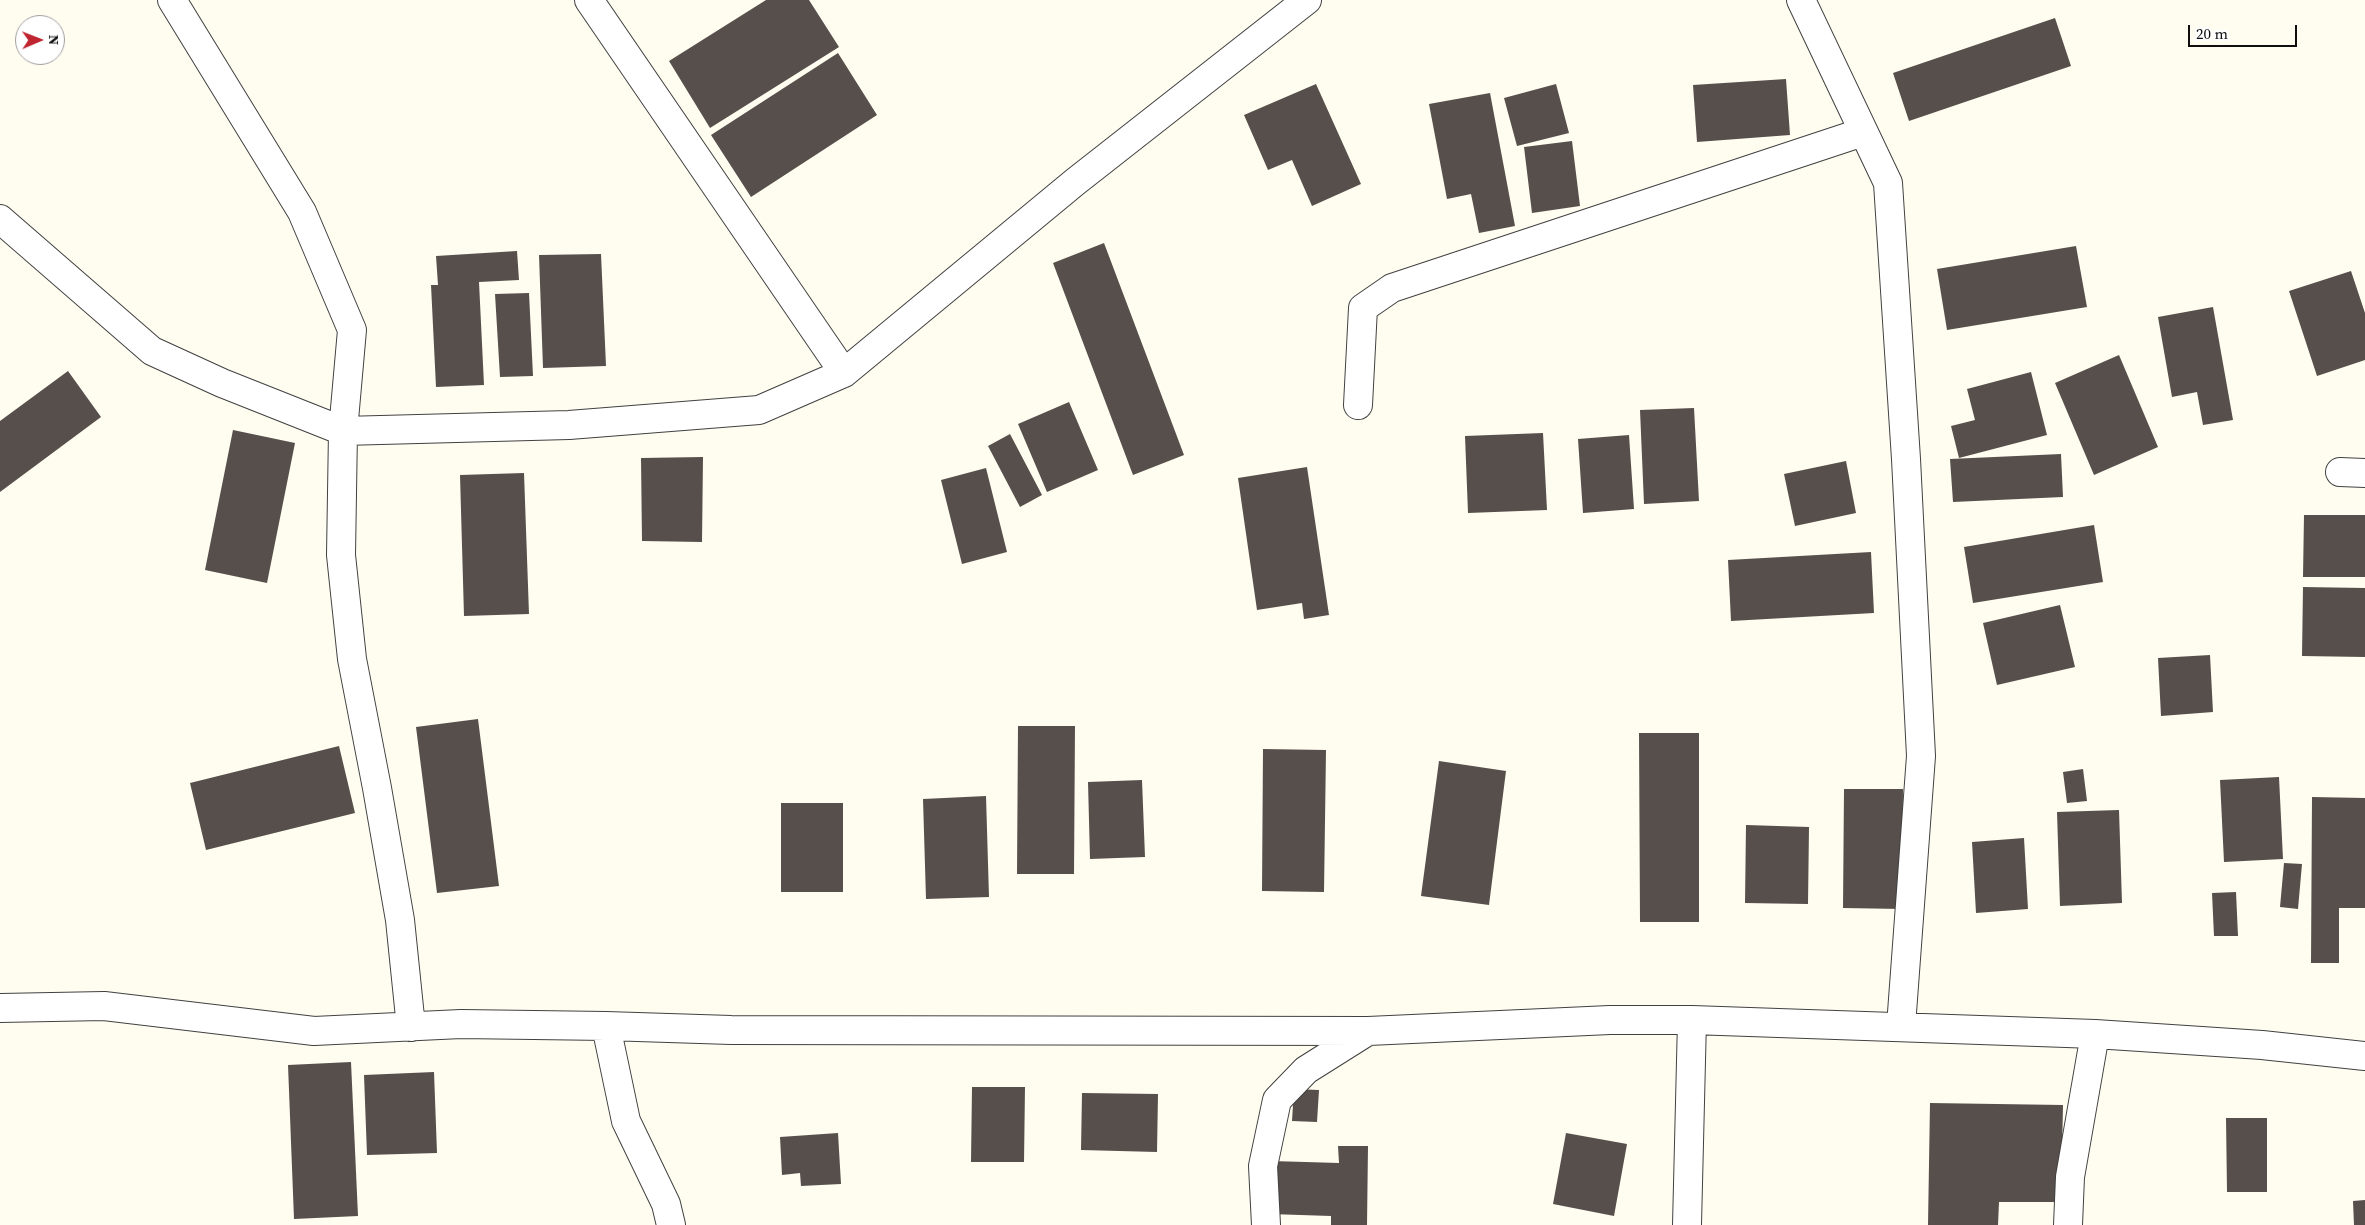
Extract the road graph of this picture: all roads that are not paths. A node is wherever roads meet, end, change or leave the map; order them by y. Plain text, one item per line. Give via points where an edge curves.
1 (172, 0) edge
2 (589, 0) edge
3 (1307, 0) edge
4 (1801, 0) edge
5 (1863, 132) junction
6 (0, 219) edge
7 (844, 373) junction
8 (1358, 405) dead end
9 (343, 431) junction
10 (0, 1008) edge
11 (1692, 1020) junction
12 (412, 1026) junction
13 (606, 1026) junction
14 (1901, 1026) junction
15 (1368, 1031) junction
16 (2095, 1034) junction
17 (2365, 1056) edge
18 (671, 1225) edge
19 (1266, 1225) edge
20 (1687, 1225) edge
21 (2068, 1225) edge

1 - 9 street via 302,212 352,330
2 - 7 street
3 - 7 street via 1075,182
4 - 5 street
5 - 8 street via 1392,288 1363,308
5 - 14 street via 1888,183 1921,756
6 - 9 street via 152,351 222,384
7 - 9 street via 759,410 569,426
9 - 12 street via 341,555 352,659 400,920
10 - 12 street via 104,1006 314,1031
11 - 14 street
11 - 15 street via 1610,1020
11 - 20 street
12 - 13 street
13 - 15 street via 731,1030
13 - 18 street via 626,1121 666,1204
14 - 16 street
15 - 19 street via 1306,1070 1277,1100 1263,1166
16 - 17 street via 2262,1045
16 - 21 street via 2070,1177

